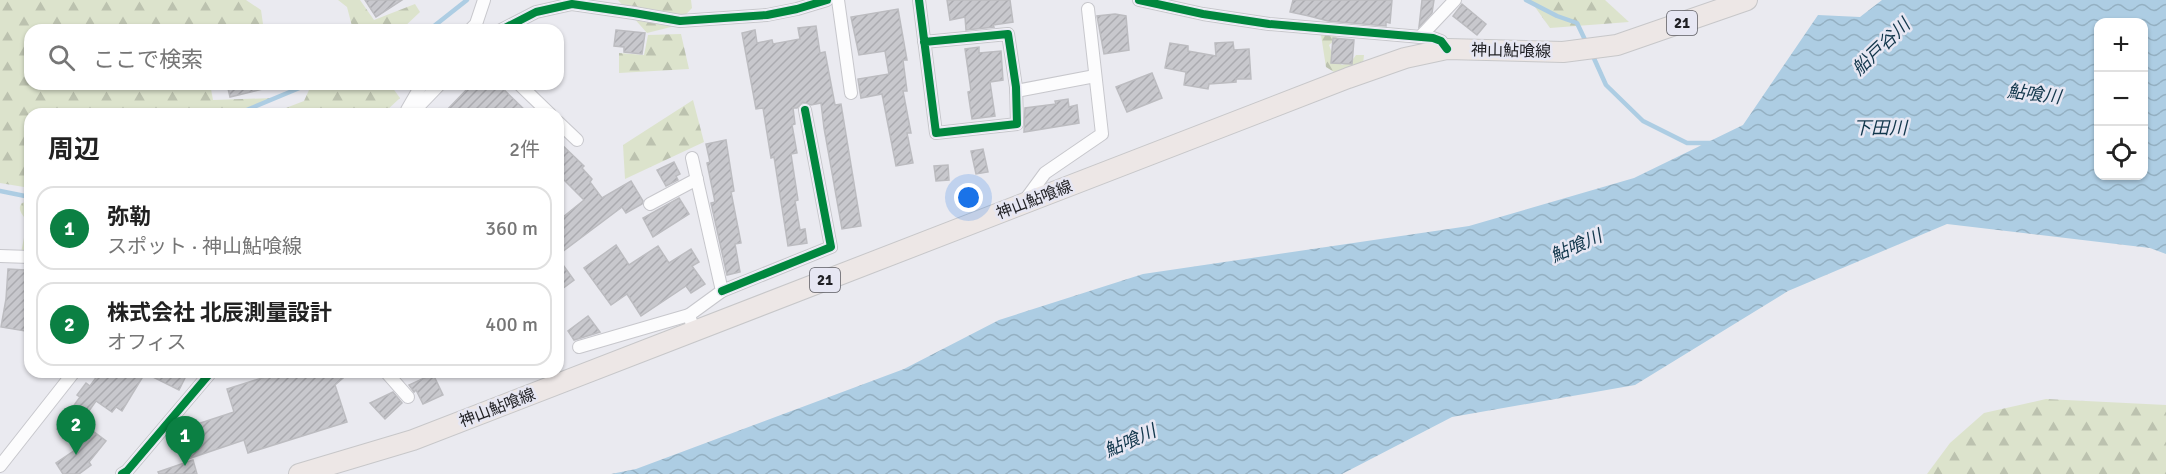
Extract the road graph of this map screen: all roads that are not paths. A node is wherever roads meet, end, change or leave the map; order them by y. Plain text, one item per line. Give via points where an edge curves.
1 (484, 0) edge
2 (827, 0) edge
3 (838, 0) edge
4 (919, 0) edge
5 (1139, 0) edge
6 (1455, 0) edge
7 (1747, 0) edge
8 (1088, 9) dead end
9 (476, 24) edge
10 (513, 24) edge
11 (1420, 37) junction
12 (924, 42) junction
13 (1447, 49) junction
14 (1095, 76) junction
15 (419, 90) edge
16 (434, 90) edge
17 (525, 90) edge
18 (1016, 91) junction
19 (851, 93) dead end
20 (408, 108) edge
21 (417, 108) edge
22 (544, 108) edge
23 (805, 110) dead end
24 (564, 128) edge
25 (577, 140) dead end
26 (692, 158) dead end
27 (697, 179) junction
28 (650, 204) dead end
29 (1022, 204) junction
30 (0, 256) edge
31 (24, 257) edge
32 (722, 291) junction
33 (692, 323) junction
34 (579, 347) dead end
35 (564, 377) edge
36 (69, 378) edge
37 (206, 378) edge
38 (391, 378) edge
39 (561, 378) edge
40 (408, 397) dead end
41 (0, 466) edge
42 (122, 474) edge
43 (299, 474) edge

1 - 9 street
2 - 10 street via 767,15 680,21 572,4 536,12
3 - 19 street
4 - 12 street
5 - 11 street via 1269,24
6 - 11 street
7 - 13 main road, 神山鮎喰線 / 21 via 1617,45 1563,52
8 - 14 street
11 - 13 street via 1441,41
12 - 18 street via 1008,33
12 - 18 street via 936,133 1017,124
13 - 29 main road, 神山鮎喰線 / 21 via 1357,74
14 - 18 street
14 - 29 street via 1102,134 1045,172
15 - 20 street
16 - 21 street
17 - 22 street
23 - 32 street via 831,247
24 - 25 street
26 - 27 street
27 - 28 street
27 - 32 street
29 - 33 main road, 神山鮎喰線 / 21
30 - 31 street
32 - 33 street
33 - 34 street
33 - 35 main road, 神山鮎喰線 / 21
36 - 41 street
37 - 42 street
38 - 40 street
39 - 43 main road, 神山鮎喰線 / 21 via 413,440

